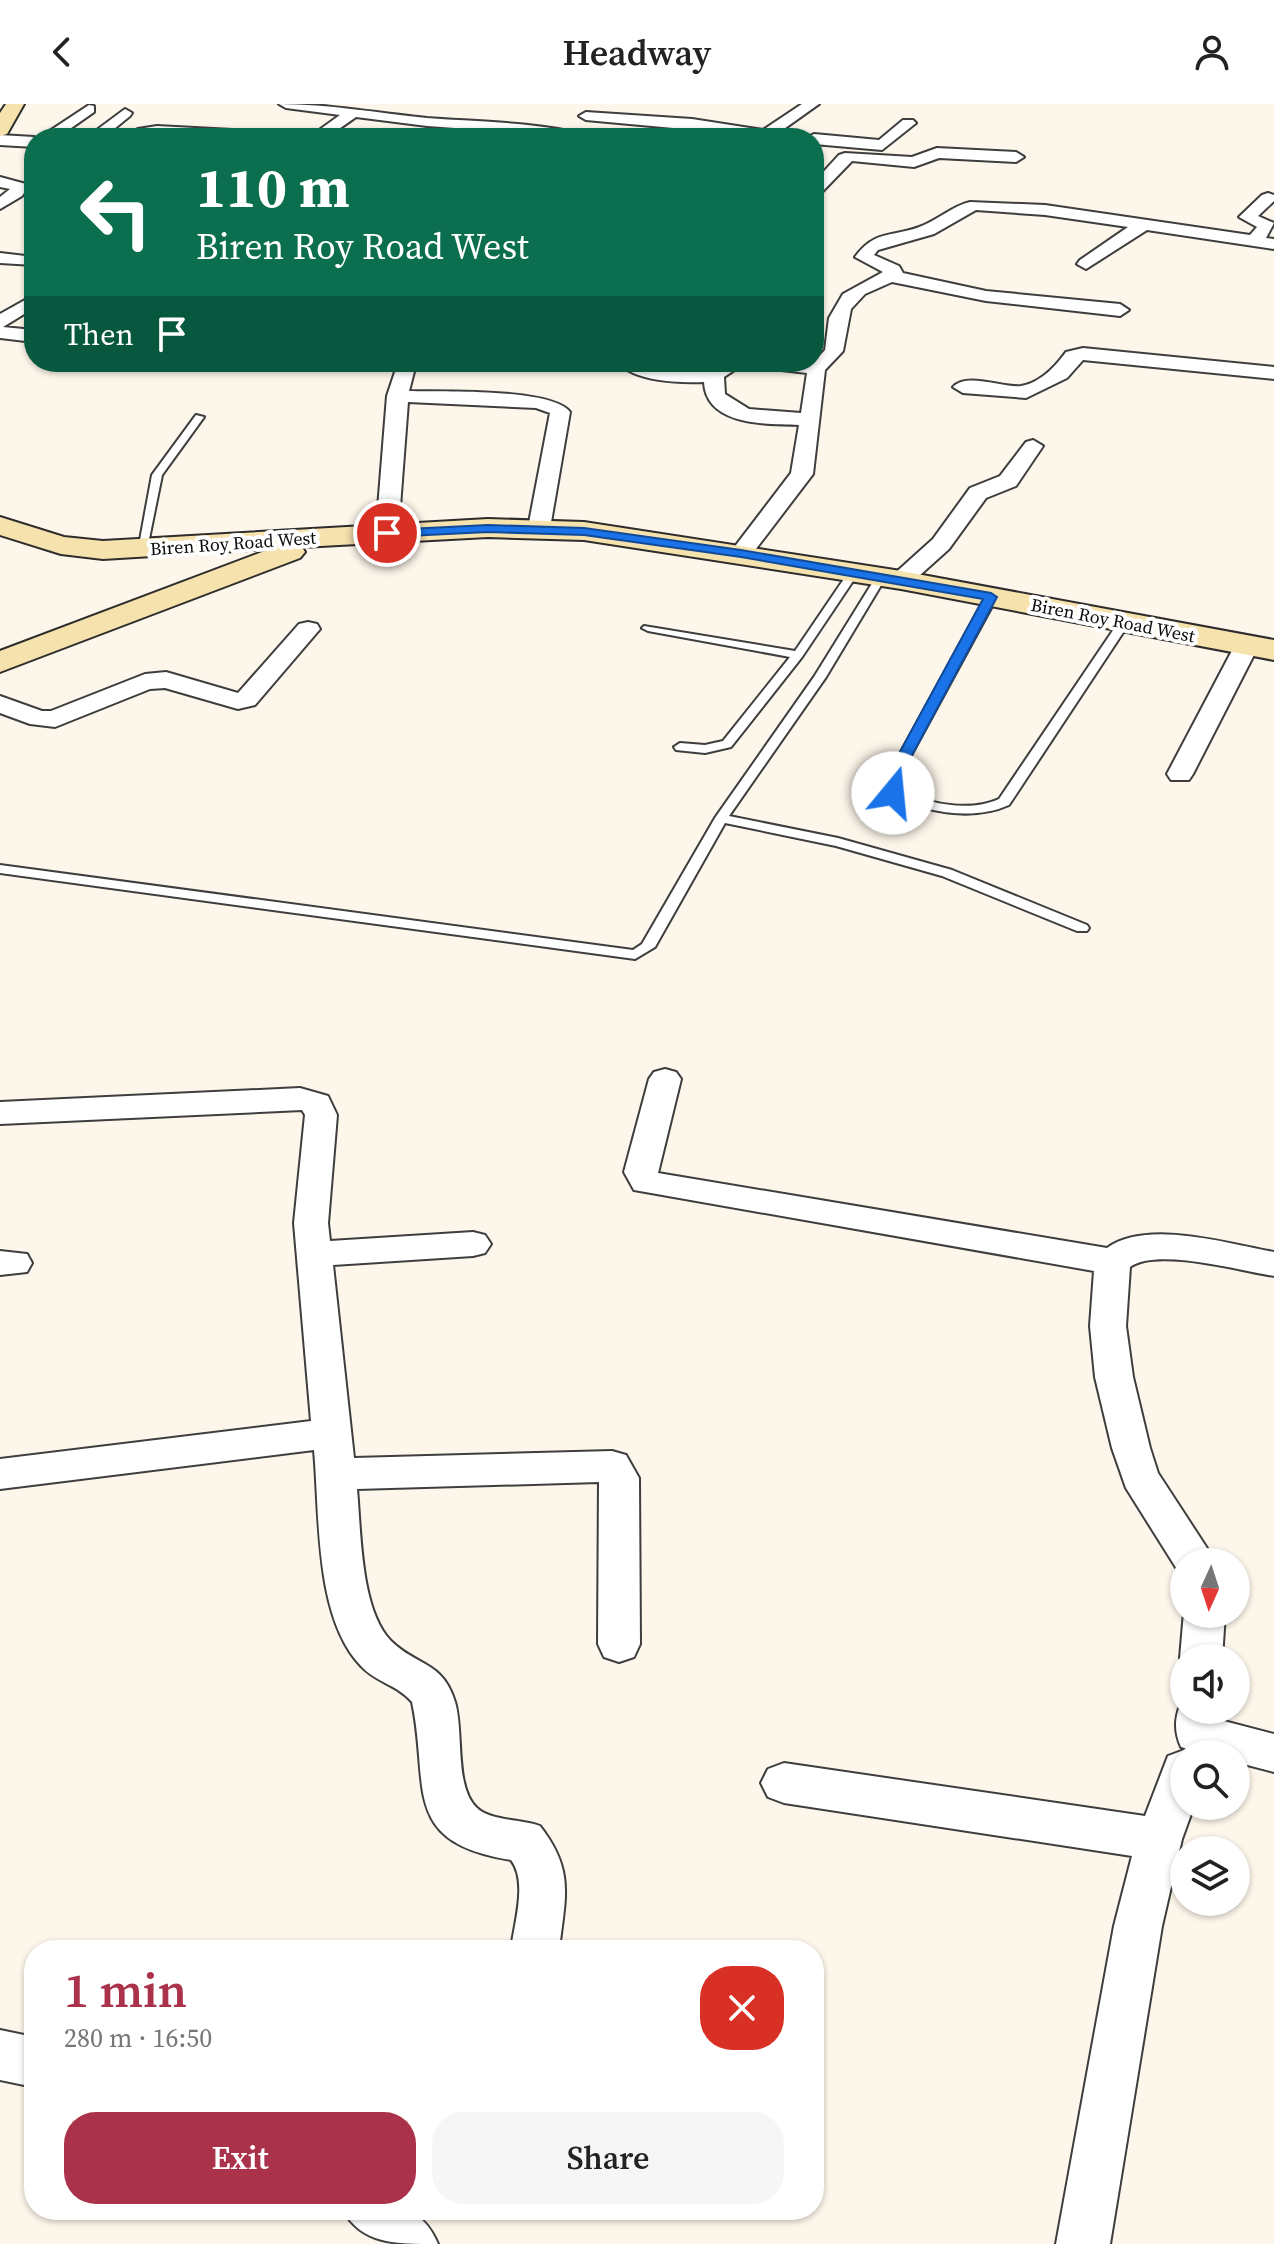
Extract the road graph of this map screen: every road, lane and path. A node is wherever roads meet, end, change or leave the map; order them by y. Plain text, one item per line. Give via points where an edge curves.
1 (286, 104) edge
2 (602, 104) edge
3 (812, 104) edge
4 (89, 109) dead end
5 (125, 113) dead end
6 (353, 113) junction
7 (586, 116) junction
8 (410, 121) junction
9 (908, 123) dead end
10 (61, 128) edge
11 (106, 128) edge
12 (331, 128) edge
13 (401, 128) edge
14 (531, 128) edge
15 (566, 128) edge
16 (713, 128) edge
17 (776, 128) edge
18 (0, 140) edge
19 (824, 140) edge
20 (24, 141) edge
21 (1016, 157) dead end
22 (824, 172) edge
23 (0, 182) edge
24 (1268, 198) dead end
25 (0, 204) edge
26 (1143, 225) junction
27 (1254, 242) junction
28 (1274, 244) edge
29 (0, 258) edge
30 (24, 260) edge
31 (1086, 264) dead end
32 (890, 276) junction
33 (24, 306) edge
34 (1120, 310) dead end
35 (824, 311) edge
36 (840, 312) junction
37 (0, 322) edge
38 (0, 332) edge
39 (24, 335) edge
40 (1163, 342) dead end
41 (1274, 356) edge
42 (824, 363) edge
43 (402, 372) edge
44 (721, 372) edge
45 (815, 372) edge
46 (1274, 373) edge
47 (963, 387) dead end
48 (397, 396) junction
49 (199, 417) dead end
50 (811, 419) junction
51 (1033, 446) dead end
52 (0, 526) edge
53 (539, 528) junction
54 (387, 533) junction
55 (325, 536) junction
56 (142, 549) junction
57 (741, 553) junction
58 (879, 576) junction
59 (991, 597) junction
60 (1124, 622) junction
61 (648, 628) dead end
62 (308, 629) dead end
63 (1260, 648) edge
64 (798, 655) junction
65 (0, 662) edge
66 (0, 704) edge
67 (680, 747) dead end
68 (1180, 774) dead end
69 (721, 818) junction
70 (0, 869) edge
71 (1082, 928) dead end
72 (665, 1079) dead end
73 (0, 1113) edge
74 (473, 1244) dead end
75 (314, 1254) junction
76 (1113, 1262) junction
77 (1274, 1264) edge
78 (334, 1454) junction
79 (0, 1474) edge
80 (1186, 1548) edge
81 (619, 1644) dead end
82 (1250, 1750) edge
83 (1274, 1753) edge
84 (784, 1783) dead end
85 (1170, 1807) edge
86 (1159, 1839) junction
87 (536, 1940) edge
88 (0, 2055) edge
89 (24, 2060) edge
90 (381, 2220) edge
91 (411, 2244) edge
92 (1083, 2244) edge

1 - 6 street
2 - 7 street
3 - 17 street
4 - 10 street
5 - 11 street
6 - 8 street
6 - 12 street
7 - 15 street
7 - 16 street
8 - 13 street
8 - 14 street
9 - 19 street via 882,145
18 - 20 street
21 - 22 street via 937,153 914,162 851,156
23 - 25 street via 20,187
24 - 27 street via 1247,217 1267,225
26 - 27 street
26 - 31 street
26 - 32 street via 976,205 928,230 872,246 864,257 893,270
27 - 28 street
29 - 30 street
32 - 34 street via 986,296
32 - 36 street via 857,292
33 - 37 street
35 - 36 street
36 - 42 street via 837,347
38 - 39 street
40 - 41 street
43 - 48 street
44 - 50 street via 715,395 728,408 749,415
45 - 50 street
46 - 47 street via 1083,354 1026,392
48 - 53 street via 536,402 560,412
48 - 54 street
49 - 56 lane via 157,475
50 - 57 street via 802,474
51 - 58 street via 1008,481 978,493 946,538
52 - 56 main road, Biren Roy Road West via 61,545
53 - 54 main road, Biren Roy Road West
53 - 57 main road, Biren Roy Road West
54 - 55 main road, Biren Roy Road West
55 - 56 main road, Biren Roy Road West
55 - 65 main road
57 - 58 main road, Biren Roy Road West
58 - 59 main road, Biren Roy Road West
58 - 64 lane
58 - 69 lane via 820,677
59 - 60 main road, Biren Roy Road West
59 - 60 lane via 890,783 893,793 908,800 972,810 992,810 1004,802
60 - 63 main road, Biren Roy Road West
61 - 64 lane
62 - 66 street via 246,700 159,680 55,719 39,719
63 - 68 street
64 - 67 lane via 727,744
69 - 70 lane via 648,947 635,955
69 - 71 lane via 838,842 947,873
72 - 76 street via 641,1172 646,1182
73 - 75 street via 300,1098 316,1103 321,1115 311,1223
74 - 75 street
75 - 78 street
76 - 77 street via 1129,1250 1163,1246
76 - 80 street via 1108,1326 1131,1448 1140,1477
78 - 79 street
78 - 81 street via 612,1466 619,1478
78 - 87 street via 352,1616 377,1655 423,1682 433,1698 446,1801 461,1823 524,1841 540,1862
82 - 83 street
84 - 86 street
85 - 86 street
86 - 92 street via 1138,1926
88 - 89 street
90 - 91 street

